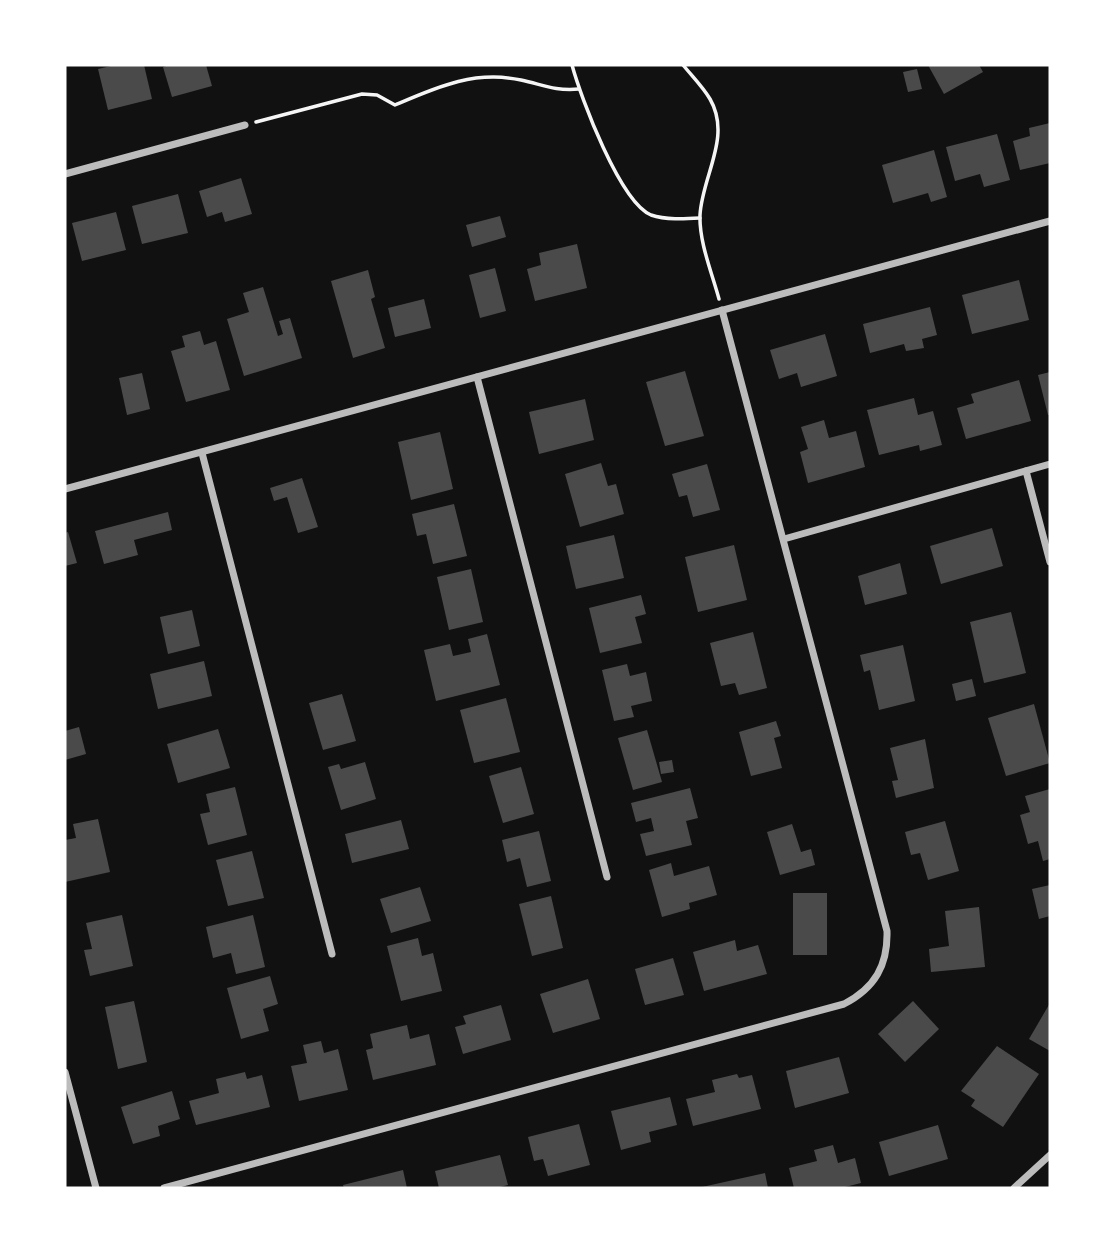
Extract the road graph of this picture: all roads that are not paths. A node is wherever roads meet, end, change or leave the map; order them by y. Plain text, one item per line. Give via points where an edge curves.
1 (244, 125) road end
2 (65, 174) edge
3 (1050, 221) edge
4 (722, 310) junction
5 (477, 377) junction
6 (202, 453) junction
7 (1050, 464) edge
8 (1027, 471) junction
9 (65, 489) edge
10 (784, 539) junction
11 (1050, 562) edge
12 (607, 877) dead end
13 (332, 954) dead end
14 (65, 1072) edge
15 (1050, 1155) edge
16 (96, 1188) edge
17 (164, 1188) edge
18 (1014, 1188) edge

1 - 2 street
3 - 4 street
4 - 5 street
4 - 10 street
5 - 6 street
5 - 12 street
6 - 9 street
6 - 13 street
7 - 8 street
8 - 10 street
8 - 11 street
10 - 17 street via 887,931 887,948 876,979 844,1004
14 - 16 street
15 - 18 street

